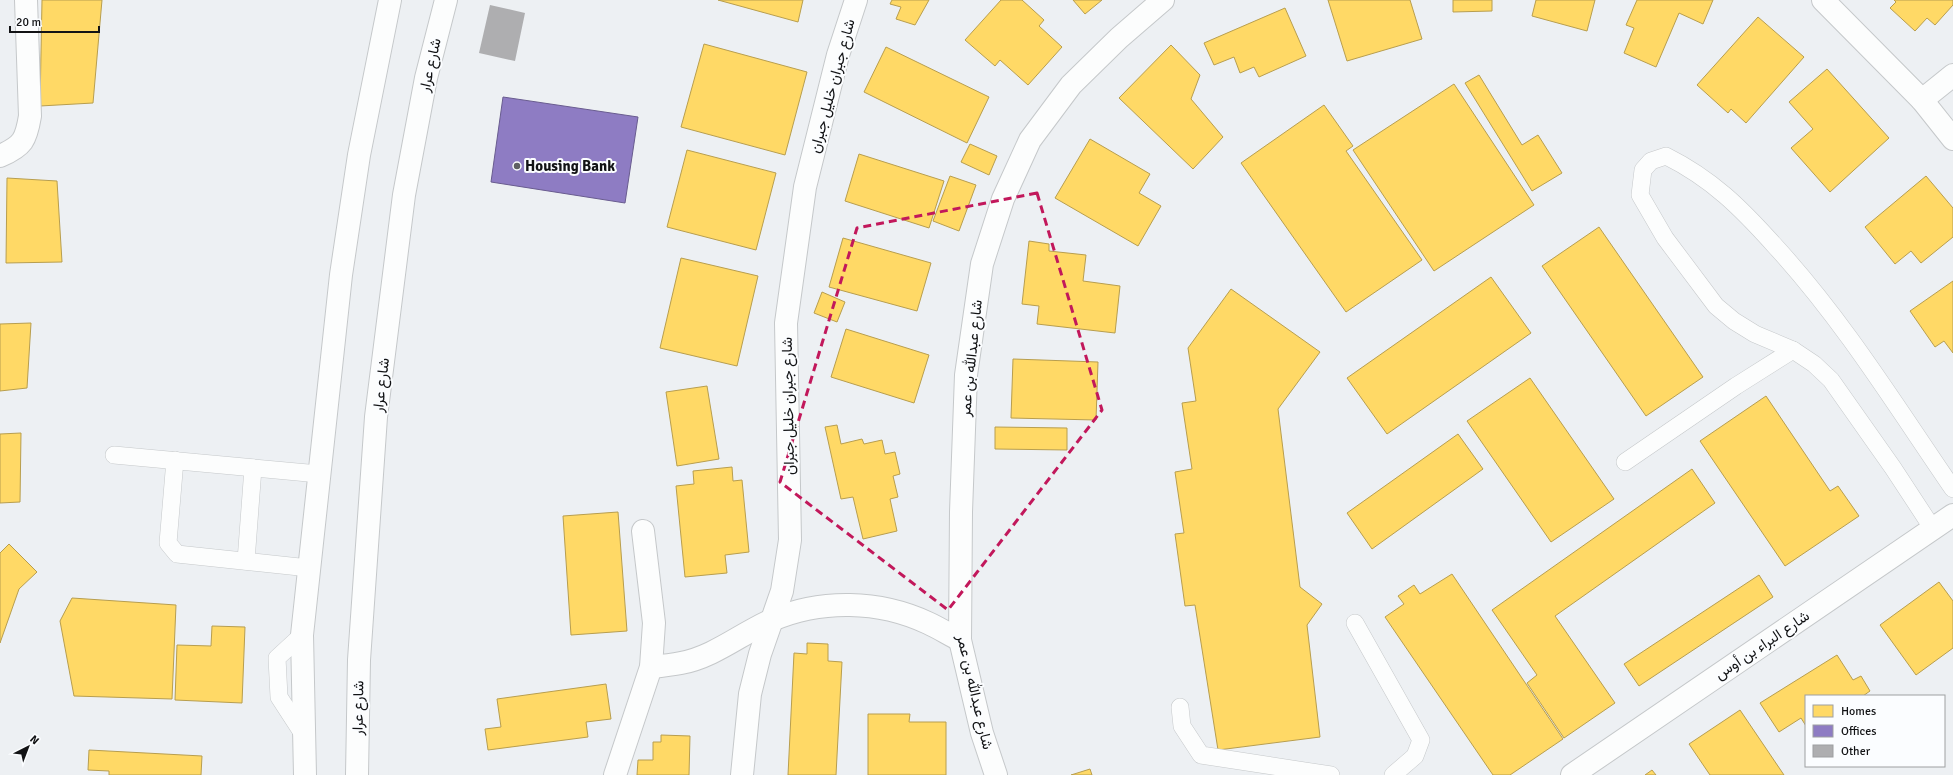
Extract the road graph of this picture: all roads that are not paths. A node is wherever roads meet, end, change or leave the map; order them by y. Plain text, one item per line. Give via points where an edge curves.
1 (26, 0) edge
2 (390, 0) edge
3 (446, 0) edge
4 (856, 0) edge
5 (1163, 0) edge
6 (1823, 0) edge
7 (1953, 75) edge
8 (1922, 100) junction
9 (1953, 139) edge
10 (0, 156) edge
11 (1793, 350) junction
12 (114, 454) dead end
13 (175, 460) junction
14 (1625, 462) dead end
15 (253, 468) junction
16 (319, 474) junction
17 (1953, 489) edge
18 (1953, 516) edge
19 (1933, 529) junction
20 (643, 531) dead end
21 (246, 561) junction
22 (309, 568) junction
23 (772, 620) junction
24 (1355, 623) dead end
25 (960, 640) junction
26 (651, 667) junction
27 (1180, 707) dead end
28 (305, 775) edge
29 (357, 775) edge
30 (615, 775) edge
31 (742, 775) edge
32 (996, 775) edge
33 (1331, 775) edge
34 (1393, 775) edge
35 (1572, 775) edge

1 - 10 street via 30,116 27,135 16,149
2 - 16 street via 359,155 342,268
3 - 29 street, شارع عرار via 426,78 404,195 376,417 359,660
4 - 23 street, شارع جبران خليل جبران via 838,55 805,187 788,308 786,323 790,540 782,591
5 - 25 street, شارع عبدالله بن عمر via 1119,38 1066,92 1030,140 1003,199 982,264 966,375
6 - 8 street
7 - 8 street
8 - 9 street
11 - 14 lane
11 - 17 lane via 1756,334 1716,306 1665,238 1640,195 1643,170 1651,161 1666,156 1691,168 1738,205 1809,283
11 - 19 lane via 1814,364 1831,380
12 - 13 lane
13 - 15 lane
13 - 21 lane via 168,543 177,554
15 - 16 lane
15 - 21 lane
16 - 22 street
18 - 19 street, شارع البراء بن أوس
19 - 35 street, شارع البراء بن أوس
20 - 26 street via 654,623
21 - 22 lane
22 - 28 street via 302,635
23 - 25 street via 819,606 860,604 927,622
23 - 26 street via 710,653 682,663
23 - 31 street, شارع جبران خليل جبران via 750,694
24 - 34 lane via 1421,740 1415,756
25 - 32 street, شارع عبدالله بن عمر via 982,734
26 - 30 street
27 - 33 lane via 1182,726 1201,755

